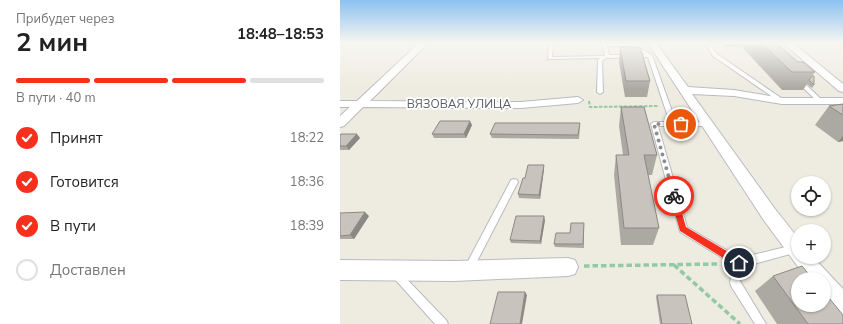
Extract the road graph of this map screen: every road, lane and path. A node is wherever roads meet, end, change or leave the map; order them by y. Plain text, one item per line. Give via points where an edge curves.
1 (408, 58) edge
2 (603, 58) edge
3 (653, 58) edge
4 (658, 58) edge
5 (720, 58) edge
6 (805, 58) edge
7 (794, 76) edge
8 (843, 89) edge
9 (684, 90) junction
10 (600, 92) dead end
11 (589, 96) dead end
12 (578, 100) dead end
13 (782, 101) junction
14 (843, 101) edge
15 (821, 102) junction
16 (340, 104) edge
17 (359, 104) junction
18 (668, 106) junction
19 (670, 114) dead end
20 (340, 123) edge
21 (707, 124) junction
22 (514, 182) dead end
23 (791, 243) edge
24 (791, 254) edge
25 (739, 263) junction
26 (807, 264) edge
27 (674, 265) junction
28 (568, 267) joint
29 (340, 270) edge
30 (476, 271) junction
31 (395, 272) junction
32 (814, 272) edge
33 (831, 291) edge
34 (843, 305) edge
35 (442, 324) edge
36 (740, 324) edge
37 (761, 324) edge

1 - 17 street
2 - 10 lane via 600,60
3 - 18 lane
4 - 9 street
5 - 13 lane
6 - 8 street
7 - 15 lane
9 - 13 street via 734,93
9 - 21 street
11 - 18 path via 590,107
12 - 17 street, ВЯЗОВАЯ УЛИЦА via 521,105
13 - 15 street
14 - 15 street
16 - 17 street, ВЯЗОВАЯ УЛИЦА
17 - 20 street
18 - 19 lane
21 - 23 street
21 - 25 lane via 654,124 682,229
22 - 30 lane
24 - 25 lane
25 - 27 path
25 - 37 lane via 735,282
26 - 32 street
27 - 28 path
27 - 36 path
28 - 30 street
29 - 31 street
30 - 31 street
31 - 35 lane
33 - 34 street

